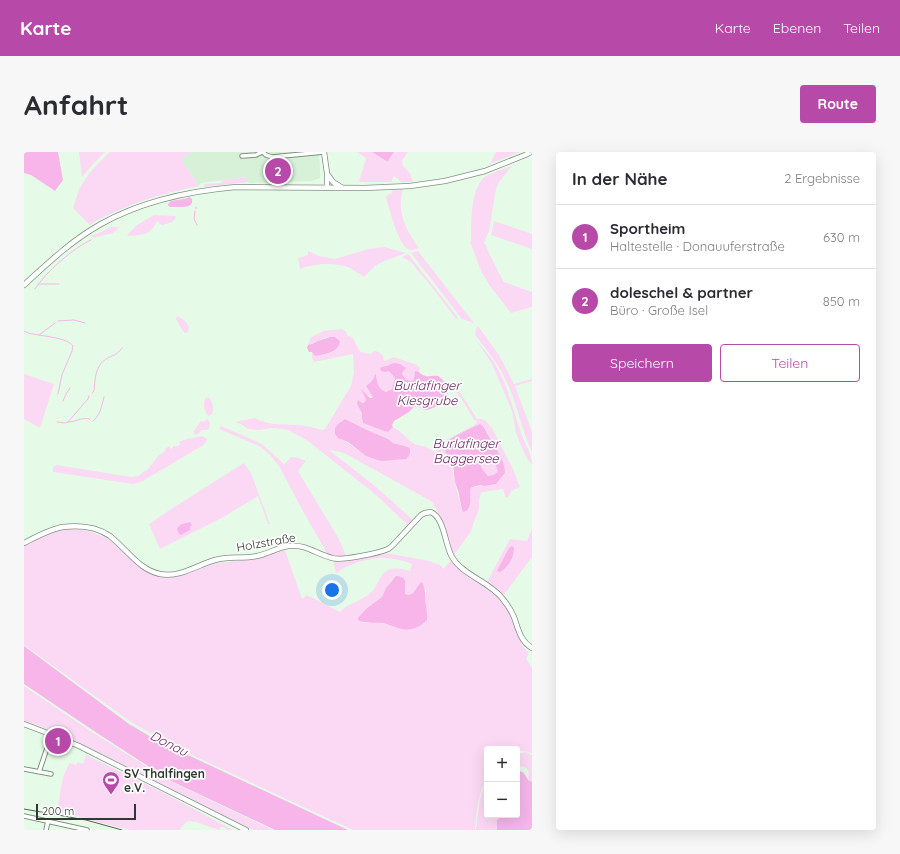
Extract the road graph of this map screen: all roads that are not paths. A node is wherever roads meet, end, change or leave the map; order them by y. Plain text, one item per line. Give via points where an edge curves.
1 (263, 152) edge
2 (324, 152) edge
3 (531, 152) edge
4 (242, 156) dead end
5 (327, 174) junction
6 (327, 188) junction
7 (342, 188) junction
8 (24, 285) edge
9 (24, 543) edge
10 (532, 648) edge
11 (24, 724) edge
12 (47, 748) dead end
13 (24, 769) edge
14 (39, 772) junction
15 (51, 774) dead end
16 (24, 816) edge
17 (48, 821) junction
18 (46, 830) edge
19 (87, 830) edge
20 (246, 830) edge

1 - 2 street via 272,157
1 - 4 street
2 - 5 street
3 - 7 street via 484,171 445,181 410,186
5 - 6 street
5 - 7 street
6 - 7 street
6 - 8 street via 223,188 178,195 143,205 116,216 92,230 58,254
9 - 10 street, Holzstraße via 62,527 79,526 94,529 110,536 144,568 157,573 174,574 220,558 257,556 288,546 303,546 334,559 380,552 393,545 420,515 431,512 438,517 449,550 456,562 501,596 514,617 519,633
11 - 20 street via 79,746
12 - 14 street
13 - 14 street
14 - 15 street
16 - 17 street
17 - 18 street
17 - 19 street

